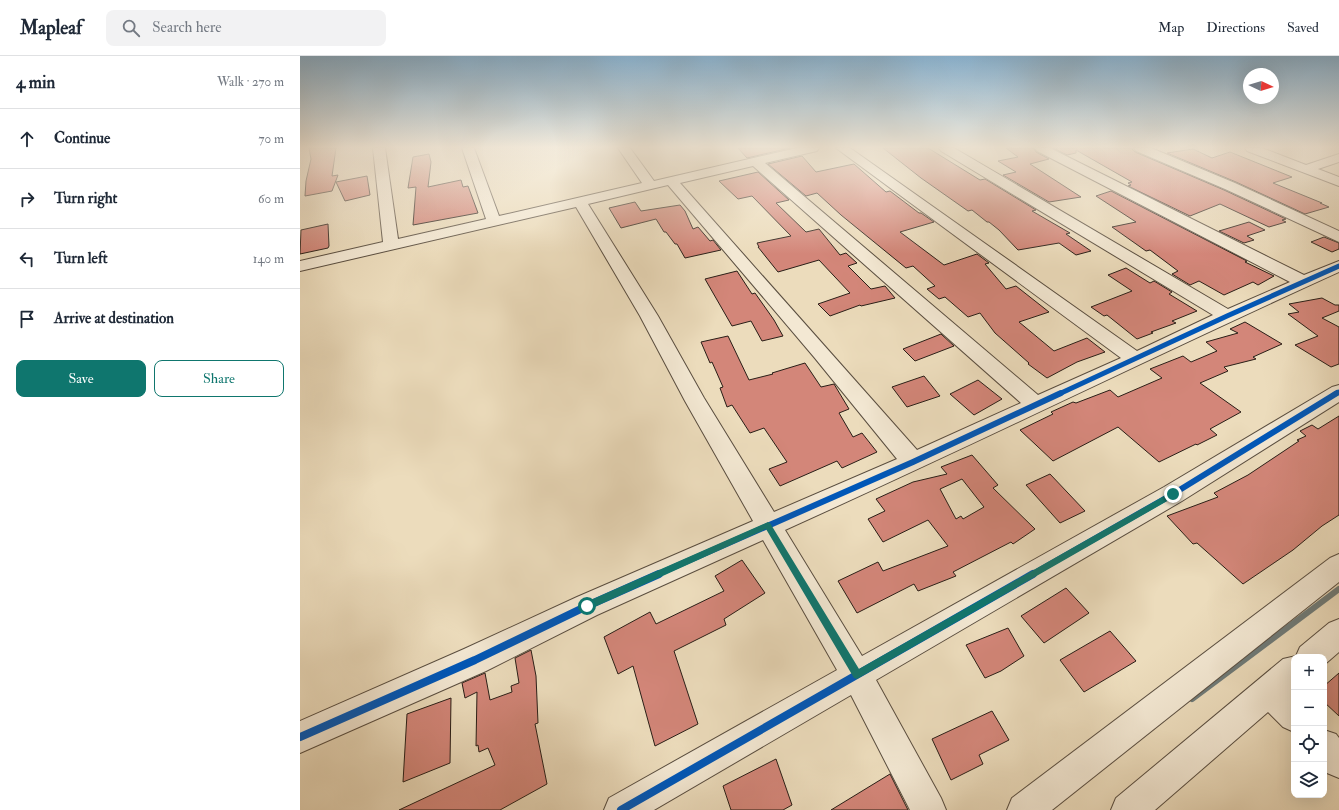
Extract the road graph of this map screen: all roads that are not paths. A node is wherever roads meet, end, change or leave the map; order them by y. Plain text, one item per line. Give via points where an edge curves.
1 (383, 183) edge
2 (481, 183) edge
3 (657, 183) edge
4 (673, 183) edge
5 (780, 183) edge
6 (891, 183) edge
7 (1004, 183) edge
8 (1111, 183) edge
9 (1223, 183) edge
10 (650, 185) joint
11 (580, 202) junction
12 (494, 221) junction
13 (1339, 237) edge
14 (391, 245) junction
15 (300, 266) edge
16 (1339, 266) edge
17 (1304, 282) junction
18 (1227, 316) junction
19 (1136, 359) junction
20 (1339, 392) edge
21 (1036, 405) junction
22 (913, 462) junction
23 (768, 525) junction
24 (1339, 566) edge
25 (1339, 633) edge
26 (1314, 654) edge
27 (1291, 673) edge
28 (857, 675) junction
29 (1269, 691) junction
30 (1291, 713) edge
31 (300, 737) edge
32 (1327, 749) edge
33 (1339, 761) edge
34 (621, 810) edge
35 (929, 810) edge
36 (1024, 810) edge
37 (1128, 810) edge

1 - 14 street
2 - 12 street
3 - 10 street
4 - 22 street
5 - 21 street
6 - 19 street
7 - 18 street
8 - 17 street
9 - 13 street
10 - 11 street
11 - 12 street
11 - 23 street via 649,316 695,401
12 - 14 street
14 - 15 street
16 - 17 street
17 - 18 street
18 - 19 street
19 - 21 street
20 - 28 street via 1173,494
21 - 22 street
22 - 23 street
23 - 28 street
23 - 31 street via 587,606 475,660
24 - 36 street
25 - 26 street
27 - 29 street
28 - 34 street
28 - 35 street
29 - 30 street
29 - 37 street
32 - 33 street

